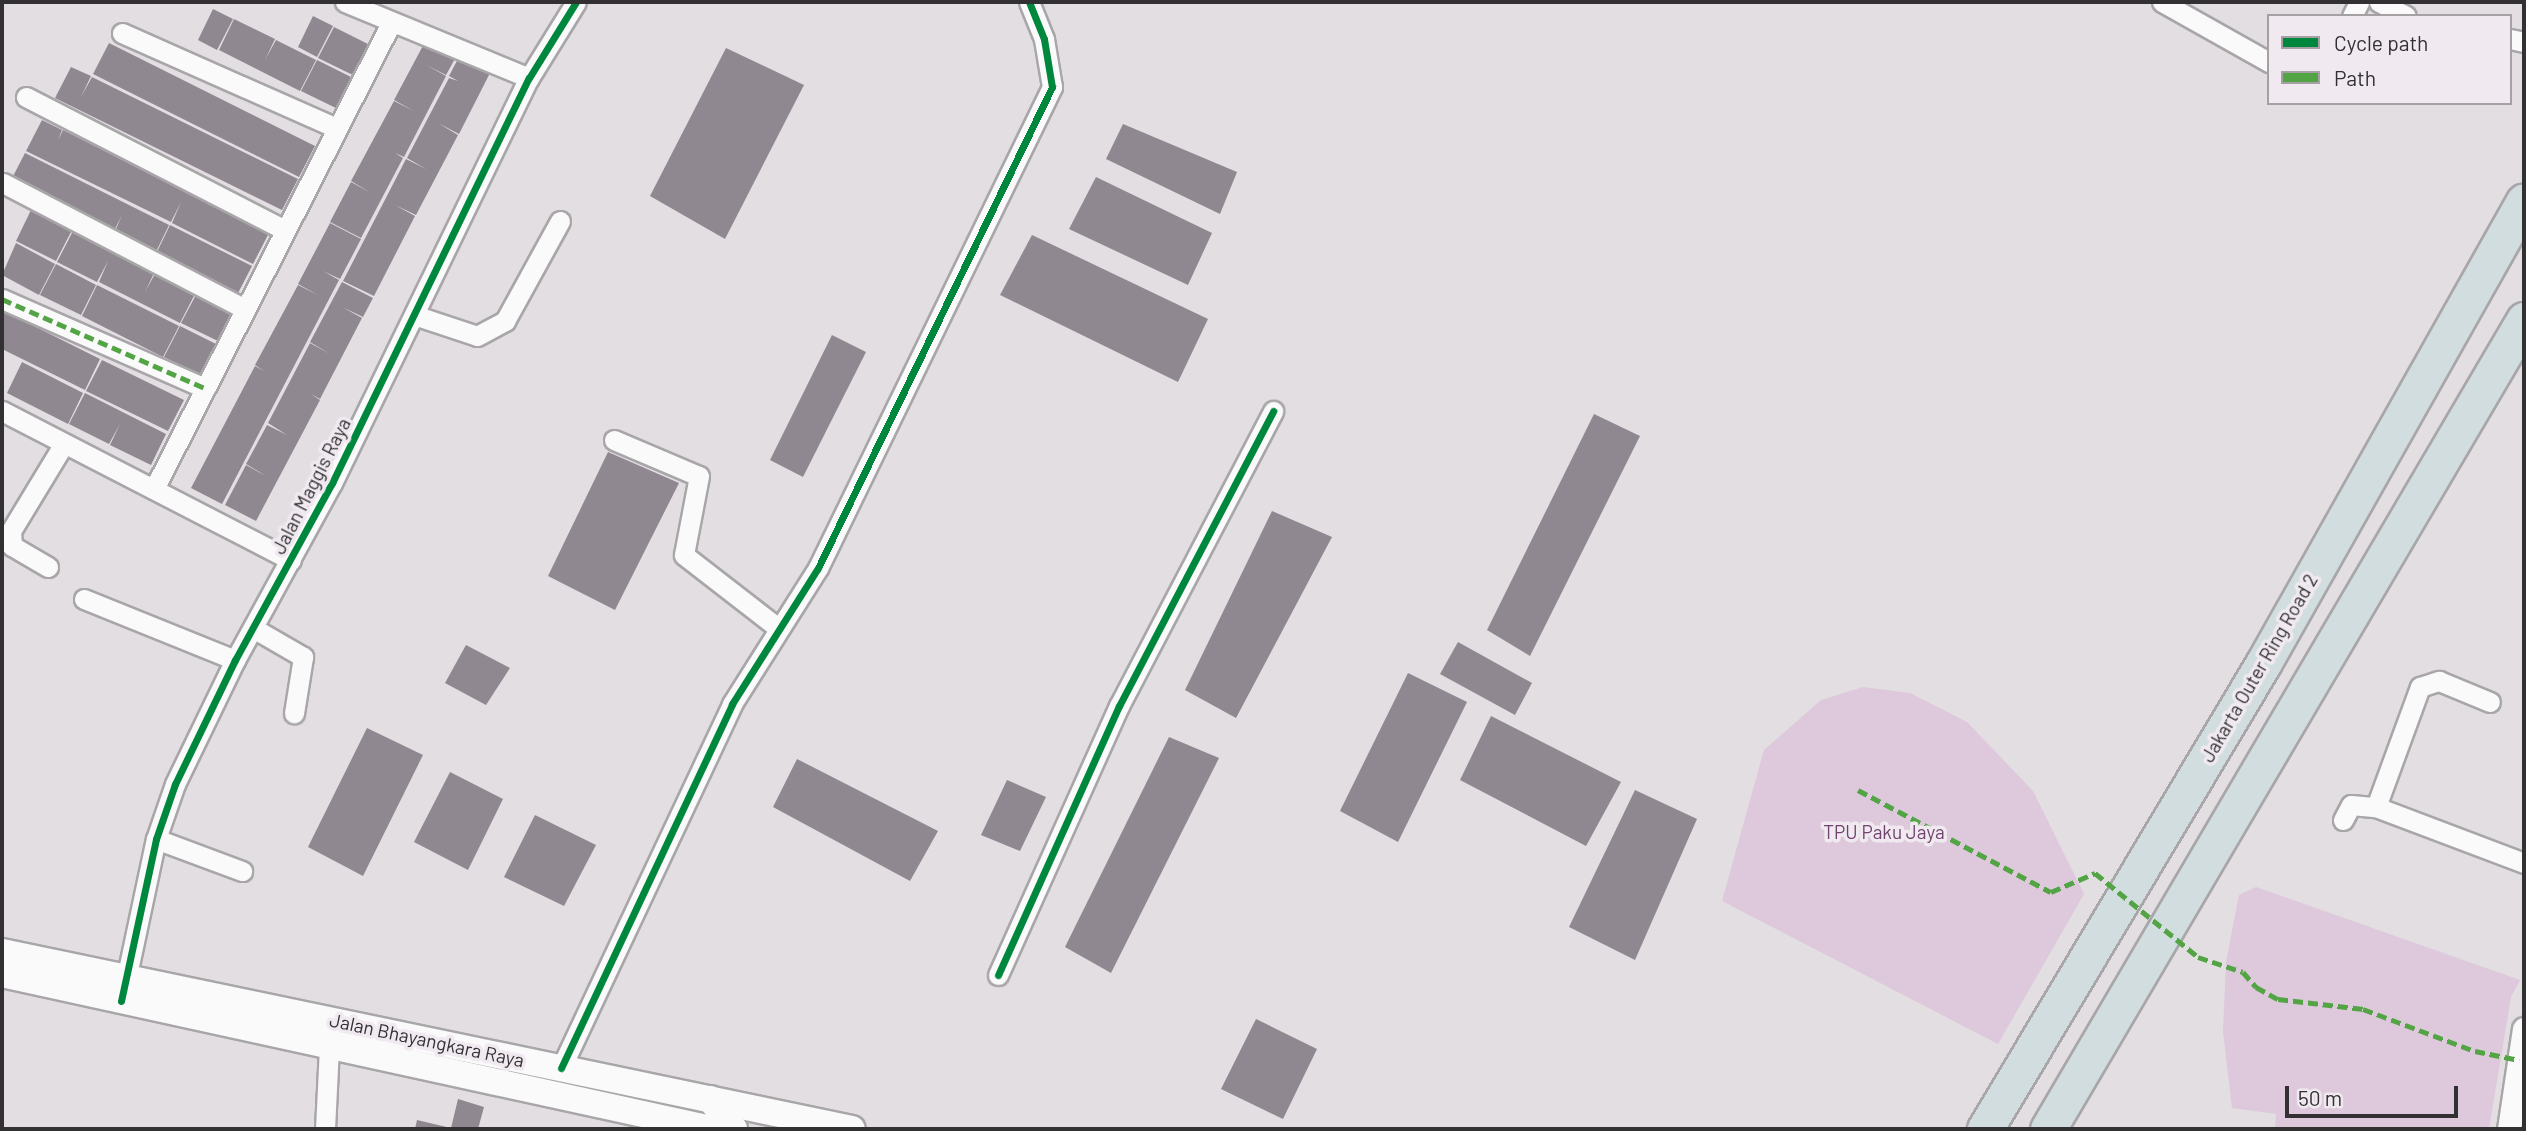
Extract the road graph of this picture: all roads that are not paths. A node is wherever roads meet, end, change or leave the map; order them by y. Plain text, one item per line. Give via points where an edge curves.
1 (345, 2) edge
2 (576, 2) edge
3 (1029, 2) edge
4 (2162, 2) edge
5 (2379, 2) edge
6 (2402, 14) edge
7 (391, 23) junction
8 (122, 33) dead end
9 (2267, 61) edge
10 (529, 78) junction
11 (26, 97) dead end
12 (336, 128) junction
13 (3, 183) edge
14 (2524, 201) edge
15 (560, 221) dead end
16 (285, 230) junction
17 (2, 299) edge
18 (245, 309) junction
19 (414, 315) junction
20 (2524, 320) edge
21 (205, 388) junction
22 (2, 411) edge
23 (1273, 411) dead end
24 (614, 440) dead end
25 (63, 445) junction
26 (154, 489) junction
27 (291, 560) junction
28 (48, 567) dead end
29 (84, 599) dead end
30 (253, 628) junction
31 (778, 628) junction
32 (235, 660) junction
33 (2490, 702) dead end
34 (294, 713) dead end
35 (2376, 807) junction
36 (2343, 820) dead end
37 (156, 839) junction
38 (2524, 863) edge
39 (243, 871) dead end
40 (2, 952) edge
41 (2, 974) edge
42 (998, 975) dead end
43 (124, 990) junction
44 (263, 1020) junction
45 (2524, 1029) edge
46 (329, 1047) junction
47 (561, 1068) junction
48 (710, 1099) junction
49 (677, 1125) edge
50 (325, 1129) edge
51 (712, 1129) edge
52 (734, 1129) edge
53 (852, 1129) edge
54 (1985, 1129) edge
55 (2048, 1129) edge
56 (2509, 1129) edge

1 - 7 street
2 - 10 street, Jalan Maggis Raya
3 - 31 street via 1044,39 1052,87 818,568
4 - 9 street
5 - 6 street
7 - 10 street
7 - 12 street
8 - 12 street
10 - 19 street, Jalan Maggis Raya
11 - 16 street
12 - 16 street
13 - 18 street
14 - 54 highway, Jakarta Outer Ring Road 2 via 2263,664
15 - 19 street via 505,321 477,336
16 - 18 street
17 - 21 street
18 - 21 street
19 - 27 street, Jalan Maggis Raya
20 - 55 highway
21 - 26 street
22 - 25 street
23 - 42 street via 1119,706
24 - 31 street via 699,476 684,555
25 - 26 street
25 - 28 street via 11,531 12,546
26 - 27 street
27 - 30 street, Jalan Maggis Raya
29 - 32 street
30 - 32 street, Jalan Maggis Raya
30 - 34 street via 303,657
31 - 47 street via 732,704
32 - 37 street, Jalan Maggis Raya via 175,785
33 - 35 street via 2439,681 2424,684
35 - 36 street via 2351,805
35 - 38 street
37 - 39 street
37 - 43 street, Jalan Maggis Raya
40 - 43 main road, Jalan Bhayangkara Raya
41 - 43 main road, Jalan Bhayangkara Raya
43 - 44 main road, Jalan Bhayangkara Raya
44 - 46 main road, Jalan Bhayangkara Raya
44 - 47 main road, Jalan Bhayangkara Raya
45 - 56 street
46 - 49 main road, Jalan Bhayangkara Raya
46 - 50 street
47 - 48 main road, Jalan Bhayangkara Raya
48 - 52 main road
48 - 53 main road, Jalan Bhayangkara Raya
49 - 51 main road, Jalan Bhayangkara Raya

